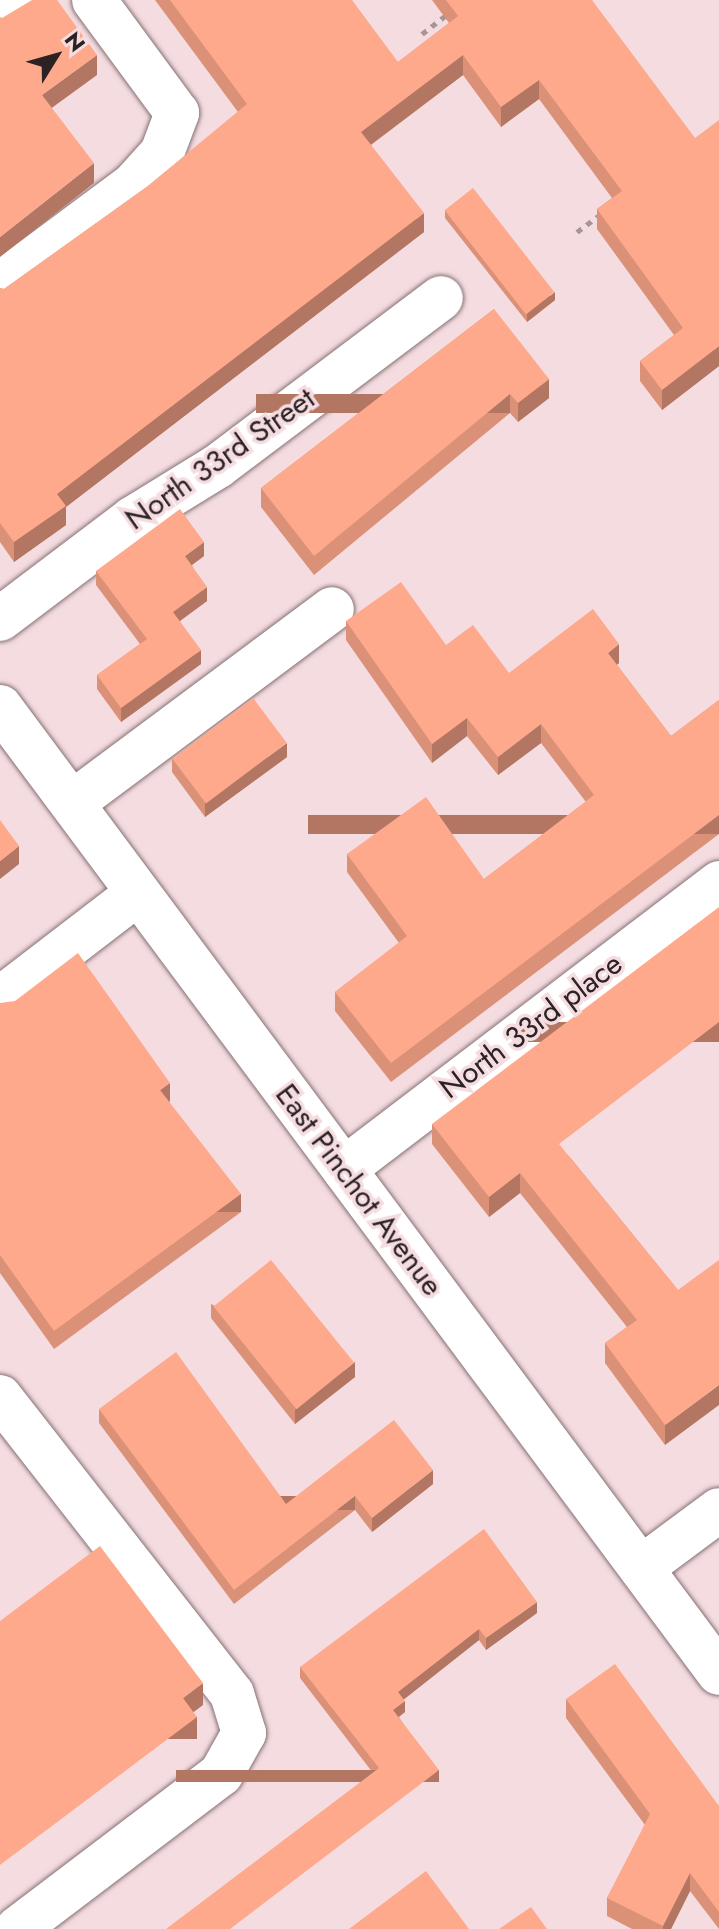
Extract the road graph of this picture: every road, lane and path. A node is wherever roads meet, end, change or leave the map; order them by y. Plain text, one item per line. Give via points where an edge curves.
1 (17, 0) edge
2 (94, 0) edge
3 (455, 8) edge
4 (0, 13) edge
5 (422, 34) dead end
6 (612, 205) edge
7 (577, 232) dead end
8 (0, 284) edge
9 (441, 298) dead end
10 (332, 609) dead end
11 (0, 619) edge
12 (0, 707) edge
13 (72, 803) junction
14 (719, 883) edge
15 (138, 893) junction
16 (0, 999) edge
17 (344, 1169) junction
18 (0, 1397) edge
19 (719, 1510) edge
20 (641, 1568) junction
21 (719, 1673) edge
22 (17, 1929) edge

1 - 4 street
2 - 8 street via 177,113 162,153 133,185
3 - 5 path
6 - 7 path
9 - 11 street, North 33rd Street via 218,466 132,519
10 - 13 street
12 - 13 street, East Pinchot Avenue
13 - 15 street, East Pinchot Avenue
14 - 17 street, North 33rd place
15 - 16 street
15 - 17 street, East Pinchot Avenue
17 - 20 street, East Pinchot Avenue
18 - 22 street via 232,1694 244,1733 221,1774
19 - 20 street
20 - 21 street, East Pinchot Avenue

